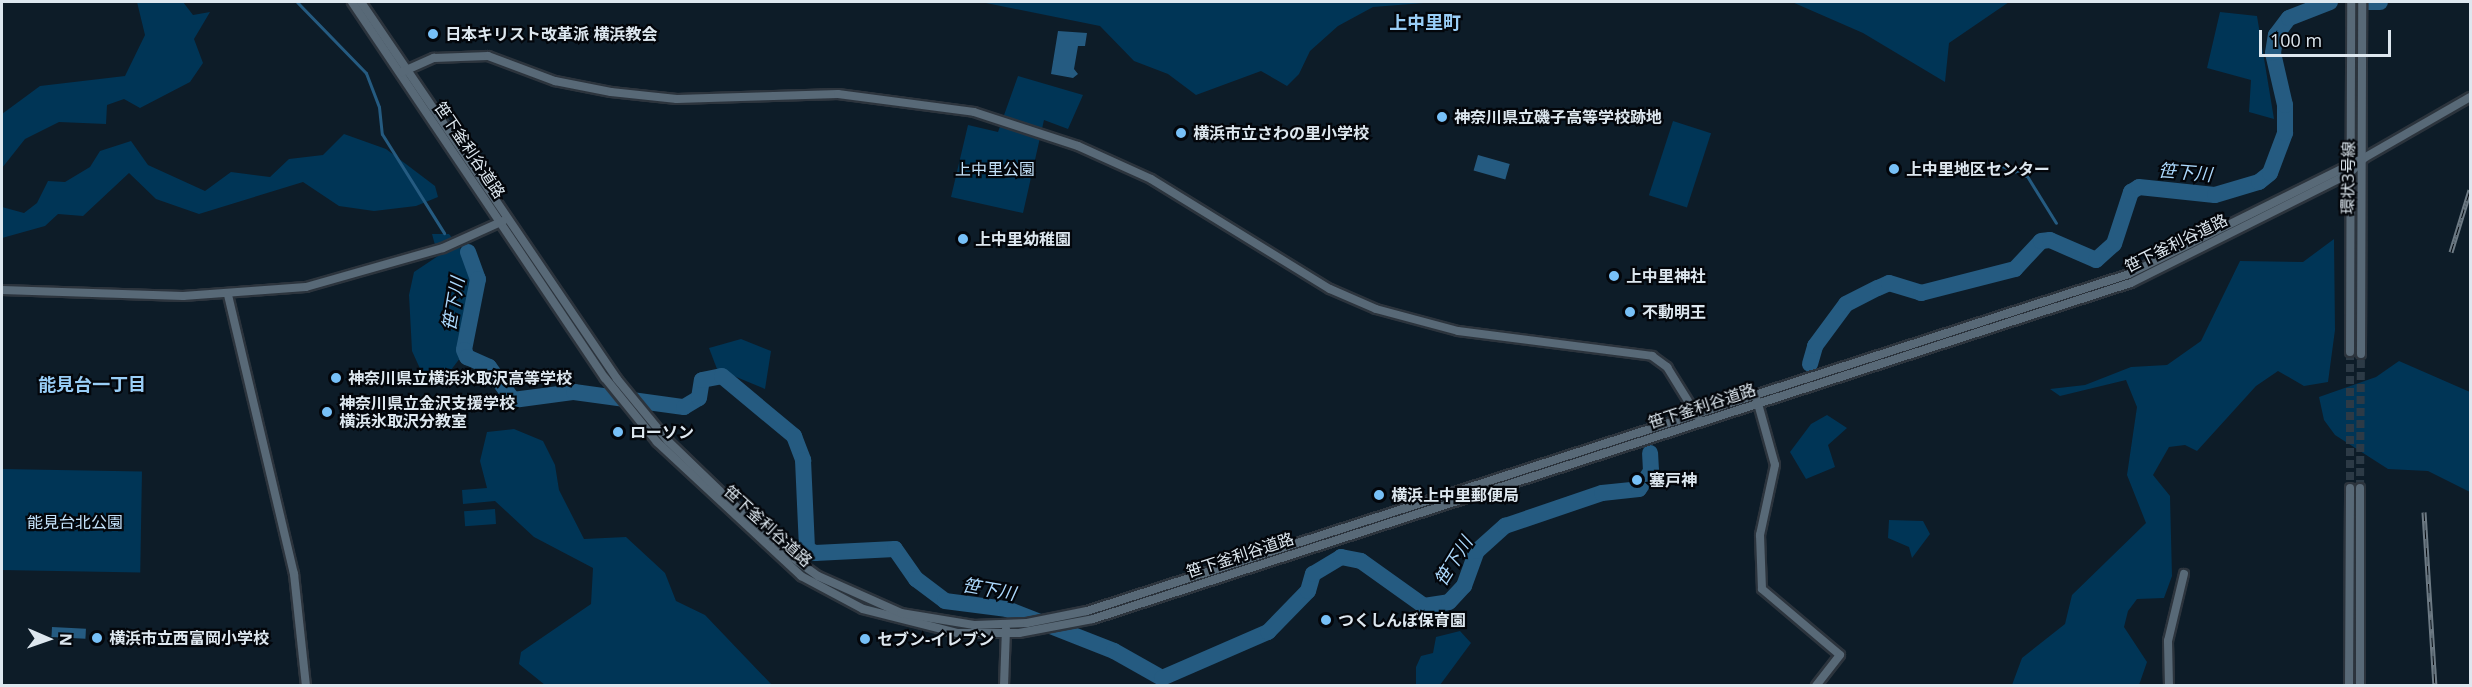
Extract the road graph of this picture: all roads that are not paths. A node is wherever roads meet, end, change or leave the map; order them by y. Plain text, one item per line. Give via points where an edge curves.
1 (352, 2) edge
2 (361, 2) edge
3 (2351, 2) edge
4 (2362, 2) edge
5 (403, 71) junction
6 (2470, 97) edge
7 (2364, 158) junction
8 (2349, 161) junction
9 (2349, 174) junction
10 (504, 220) junction
11 (2, 290) edge
12 (228, 295) junction
13 (2350, 352) tunnel mouth
14 (2361, 354) tunnel mouth
15 (1755, 394) junction
16 (1758, 404) junction
17 (1696, 413) junction
18 (1699, 423) junction
19 (2350, 488) tunnel mouth
20 (2360, 488) tunnel mouth
21 (2184, 574) dead end
22 (1006, 629) junction
23 (306, 686) edge
24 (1004, 686) edge
25 (1816, 686) edge
26 (2169, 686) edge
27 (2349, 686) edge
28 (2360, 686) edge

1 - 5 street, 笹下釜利谷道路
2 - 5 street, 笹下釜利谷道路
3 - 8 street, 環状3号線
4 - 7 street, 環状3号線
5 - 10 street, 笹下釜利谷道路
5 - 17 street via 450,55 488,56 555,81 611,92 677,99 838,94 974,112 1078,146 1141,174 1330,289 1376,309 1458,331 1652,356 1667,367
6 - 7 street, 笹下釜利谷道路
7 - 8 street, 笹下釜利谷道路
7 - 9 street, 笹下釜利谷道路
7 - 14 street, 環状3号線
8 - 9 street, 環状3号線
8 - 15 street, 笹下釜利谷道路 via 2128,274
9 - 13 street, 環状3号線
9 - 16 street, 笹下釜利谷道路 via 2131,283
10 - 12 street via 385,267 306,287
10 - 22 street, 笹下釜利谷道路 via 640,409 728,500 819,576 901,613
10 - 22 street, 笹下釜利谷道路 via 624,404 728,512 820,588 863,609 924,627
11 - 12 street
12 - 23 street via 294,574
15 - 16 street
15 - 17 street, 笹下釜利谷道路
16 - 18 street, 笹下釜利谷道路
16 - 25 street via 1775,465 1760,535 1762,589 1840,655
17 - 18 street
17 - 22 street, 笹下釜利谷道路 via 1051,619
18 - 22 street, 笹下釜利谷道路 via 1066,625 1043,630
19 - 27 street
20 - 28 street
21 - 26 street via 2168,641
22 - 24 street

